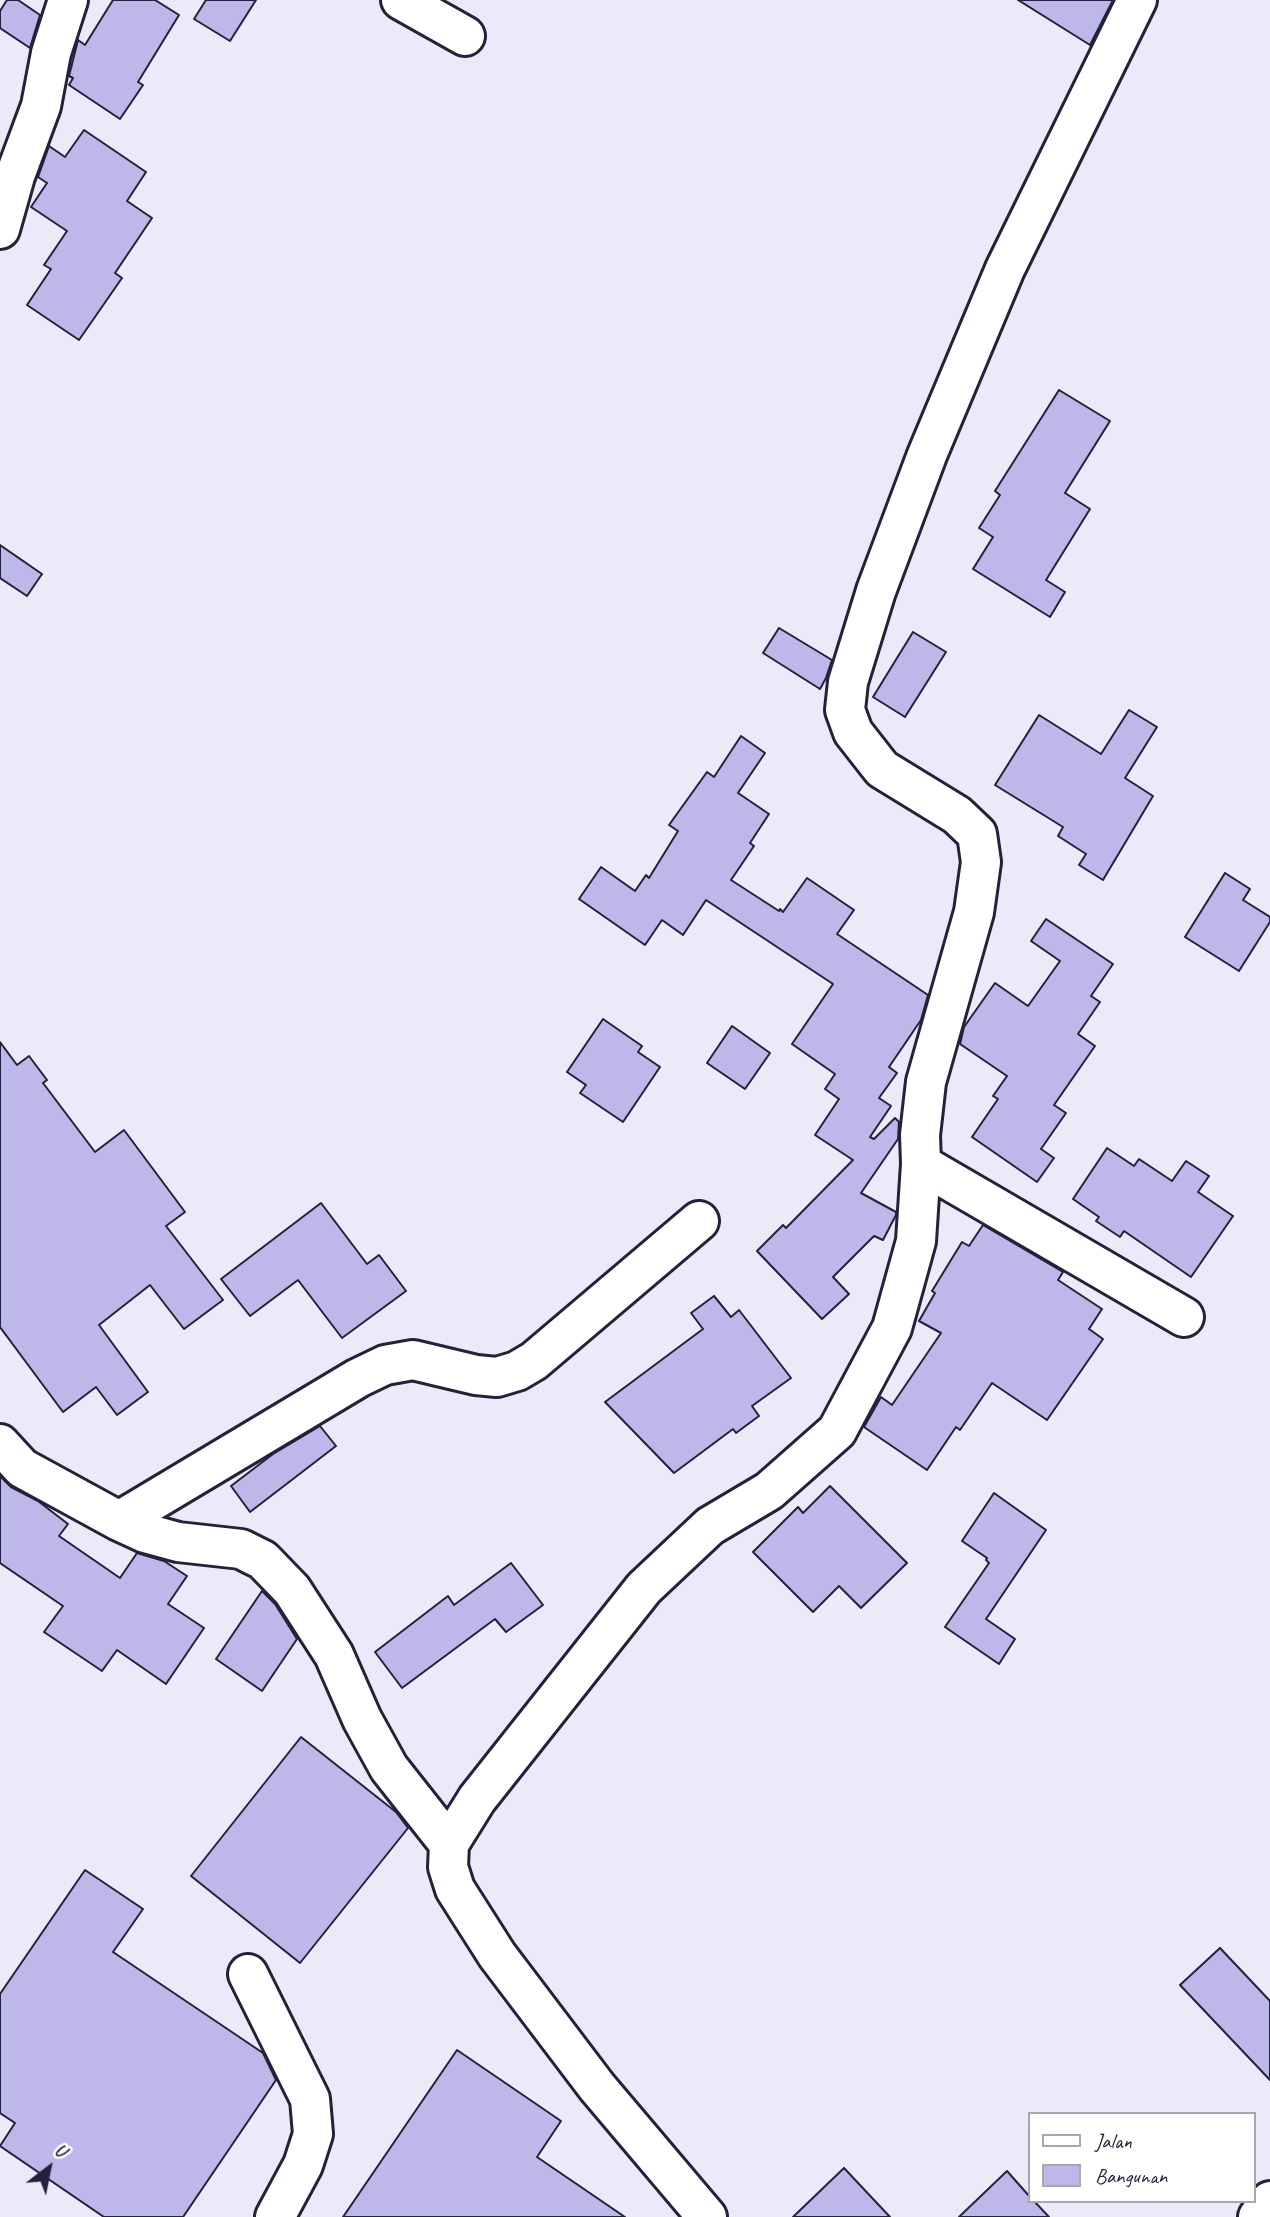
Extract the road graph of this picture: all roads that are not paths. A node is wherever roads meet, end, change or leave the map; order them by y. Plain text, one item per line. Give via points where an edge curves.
1 (68, 0) edge
2 (401, 0) edge
3 (1137, 0) edge
4 (465, 36) dead end
5 (0, 229) edge
6 (922, 1164) junction
7 (699, 1221) dead end
8 (1184, 1317) dead end
9 (0, 1444) edge
10 (119, 1521) junction
11 (449, 1843) junction
12 (248, 1974) dead end
13 (1270, 2202) edge
14 (275, 2217) edge
15 (707, 2217) edge
16 (1258, 2217) edge

1 - 5 street via 41,106
2 - 4 street
3 - 6 street via 1005,269 927,455 848,682 845,710 853,732 882,769 957,815 977,834 981,862 974,912 926,1082
6 - 8 street
6 - 11 street via 916,1241 891,1328 837,1431 769,1490 710,1526 644,1588 477,1799
7 - 10 street via 517,1371 497,1377 413,1360 385,1365
9 - 10 street via 22,1468
10 - 11 street via 178,1542 241,1549 263,1560 292,1590 334,1655 389,1768
11 - 15 street via 448,1867 455,1889 497,1955 597,2087
12 - 14 street via 310,2099 313,2134 303,2165
13 - 16 street

